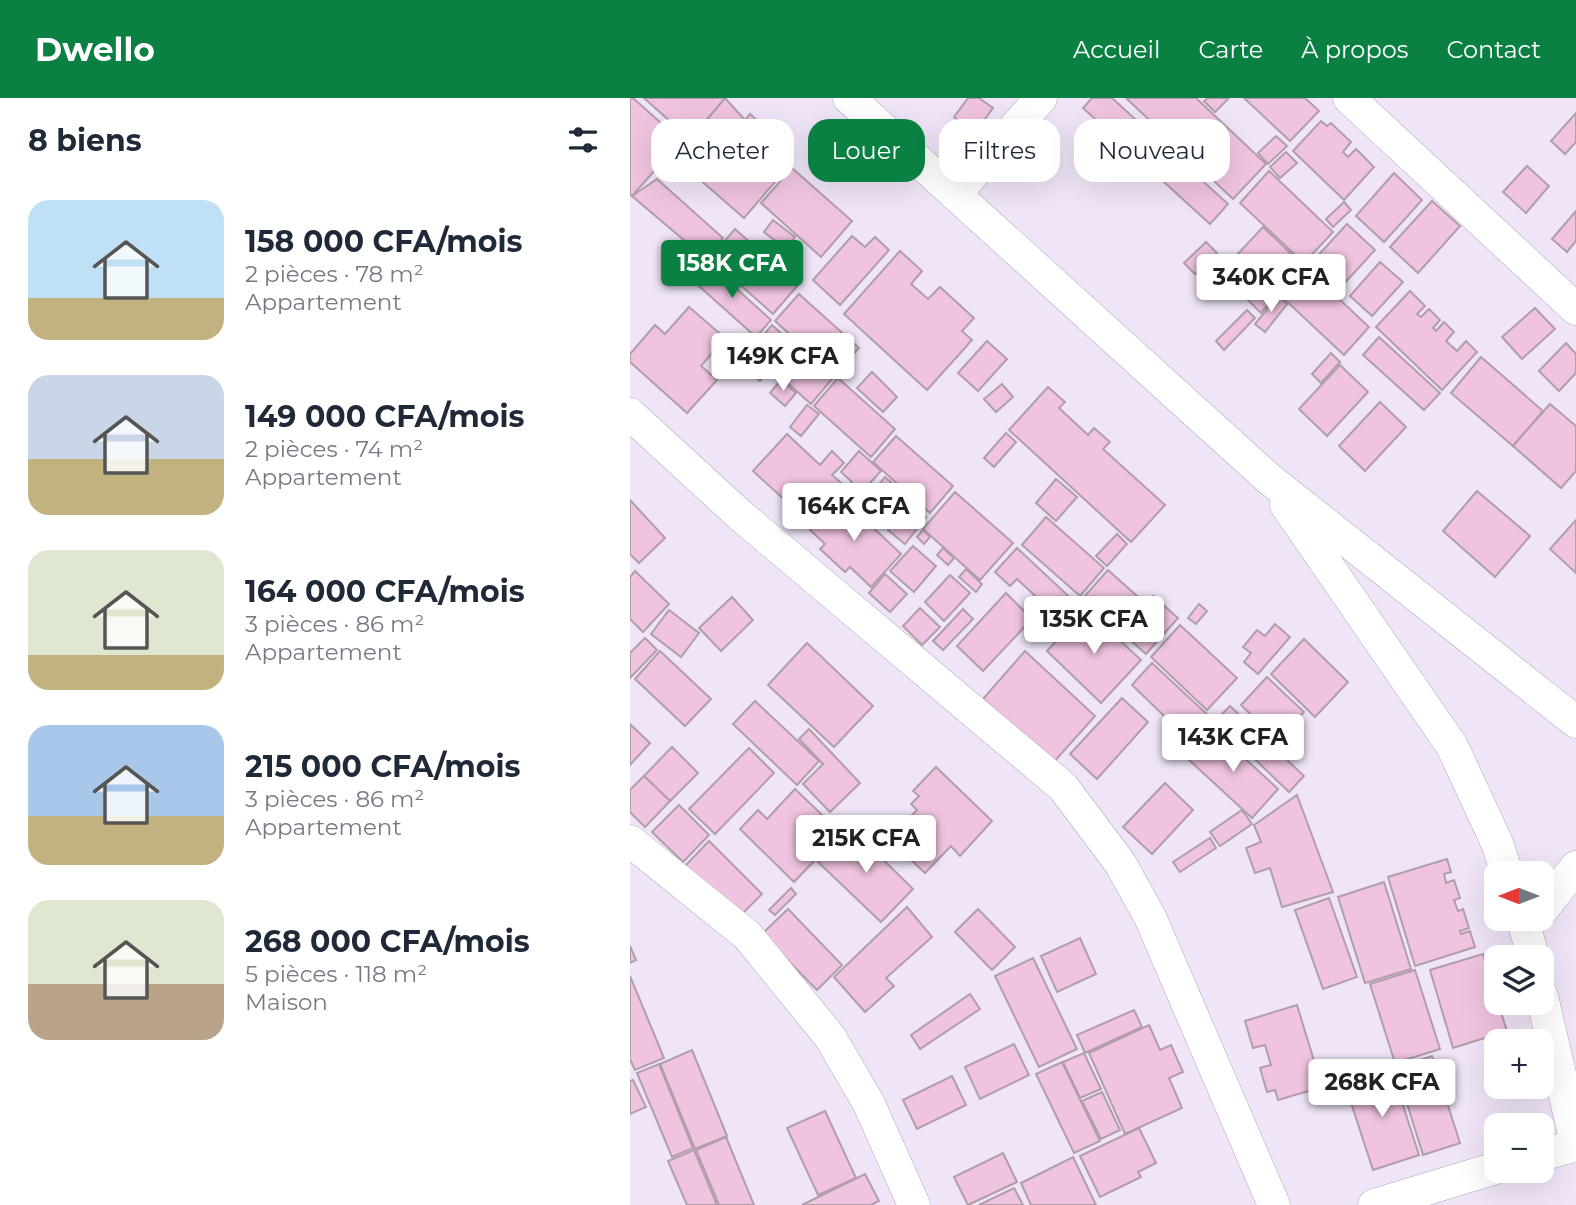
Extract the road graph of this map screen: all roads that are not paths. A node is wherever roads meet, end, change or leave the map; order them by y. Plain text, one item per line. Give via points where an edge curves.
1 (849, 98) edge
2 (1041, 98) edge
3 (1349, 98) edge
4 (955, 194) junction
5 (1576, 309) edge
6 (630, 414) edge
7 (1268, 478) junction
8 (1576, 722) edge
9 (630, 841) edge
10 (1503, 861) edge
11 (1576, 867) edge
12 (1554, 897) edge
13 (1546, 1015) edge
14 (1576, 1144) edge
15 (1554, 1151) edge
16 (1484, 1172) edge
17 (914, 1205) edge
18 (1274, 1205) edge
19 (1374, 1205) edge

1 - 4 street
2 - 4 street
3 - 5 street
4 - 7 street
6 - 18 street via 740,515 1063,787 1120,863 1150,917
7 - 8 street
7 - 10 street via 1452,746
9 - 17 street via 747,935 830,1037 869,1104
11 - 12 street
13 - 14 street
14 - 15 street
16 - 19 street

